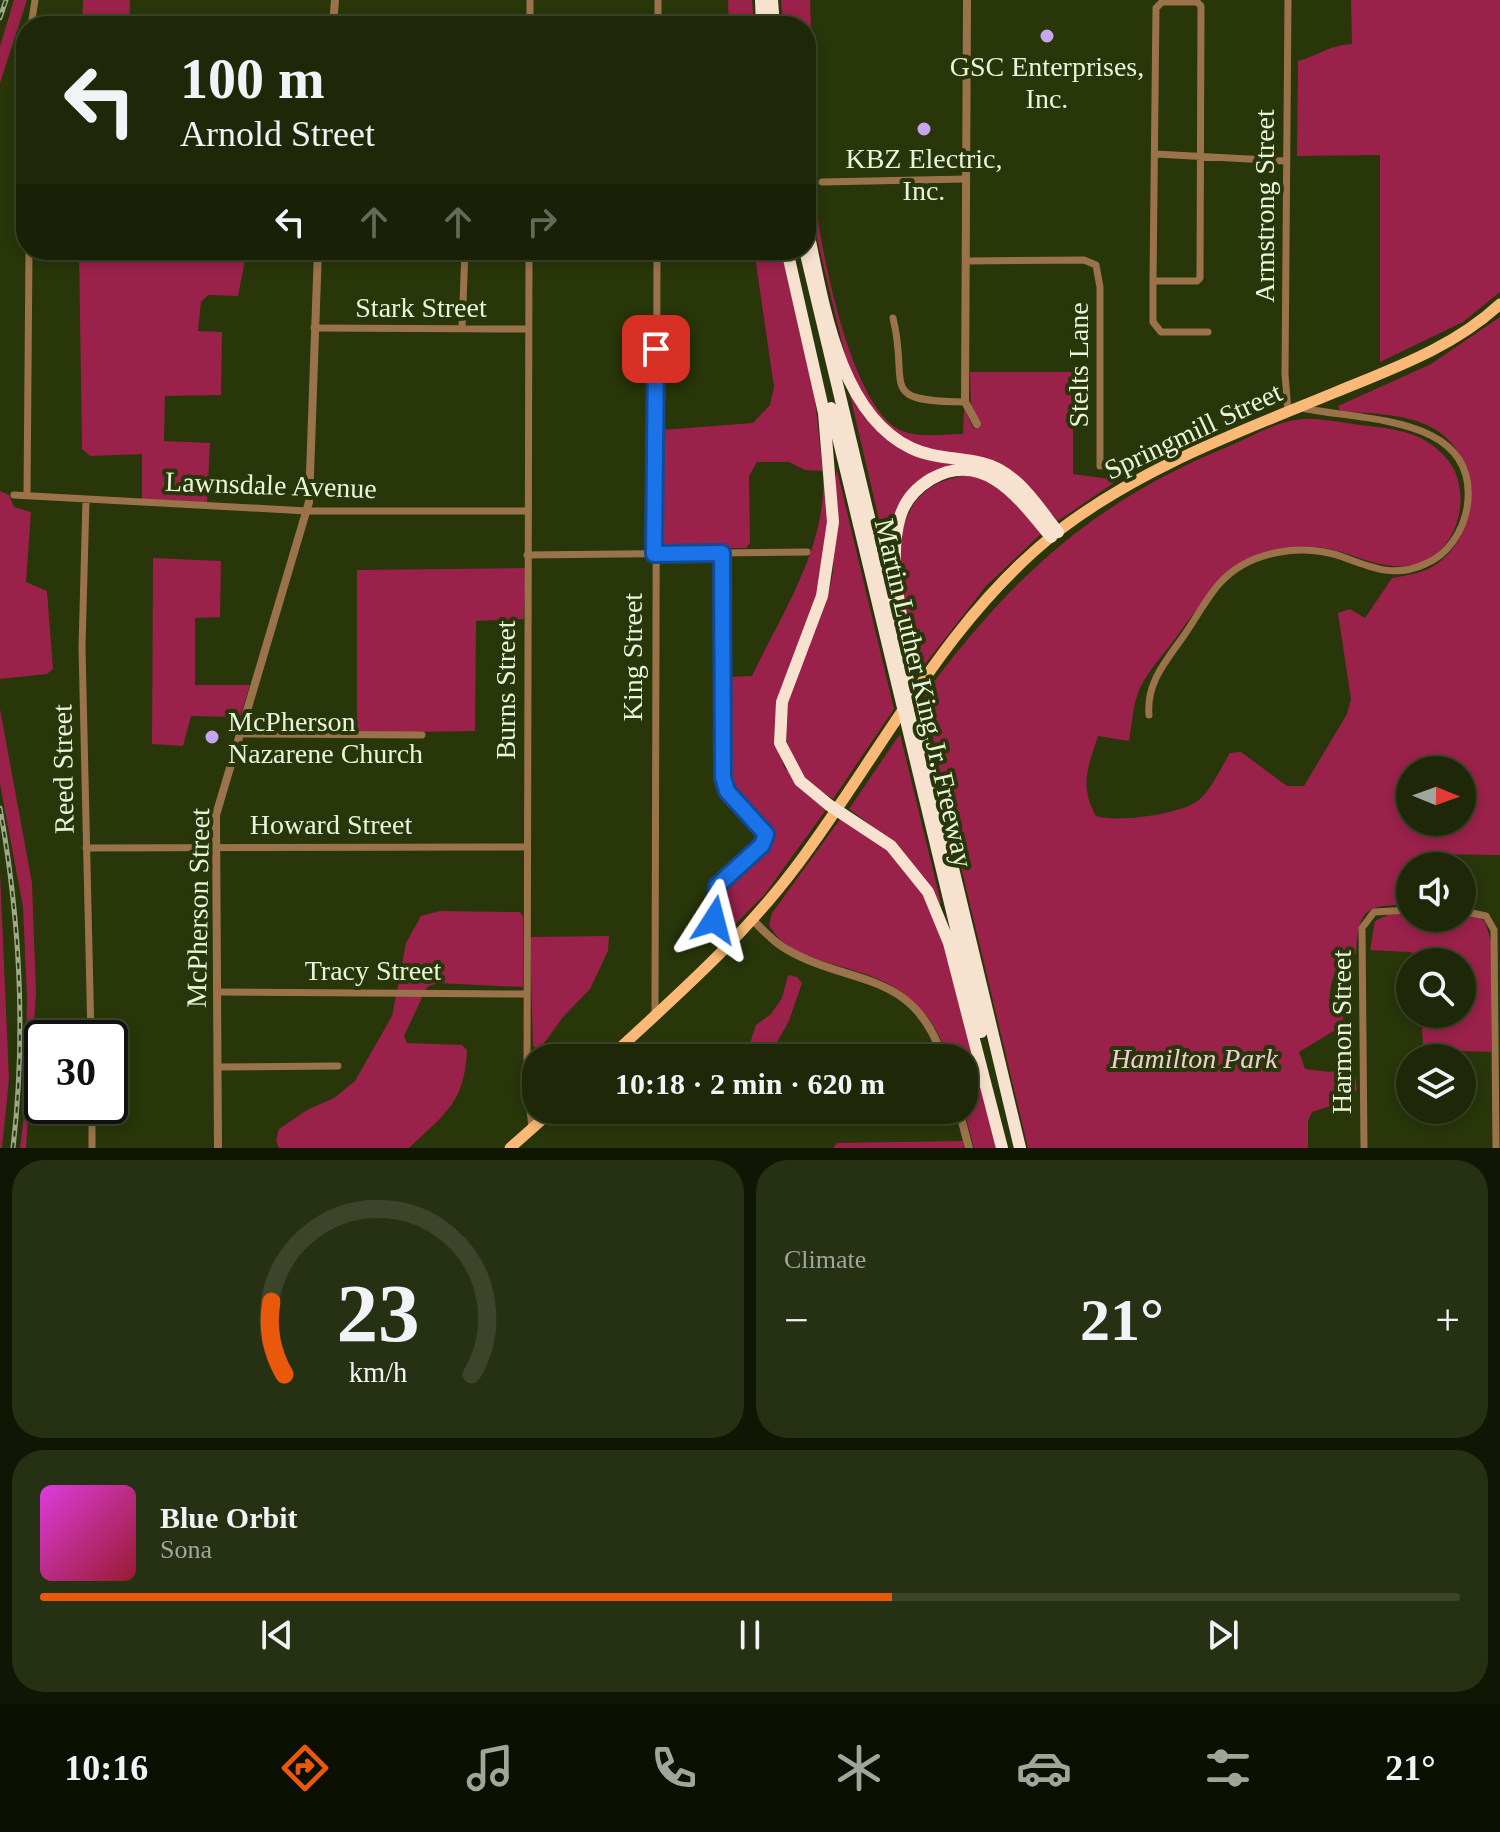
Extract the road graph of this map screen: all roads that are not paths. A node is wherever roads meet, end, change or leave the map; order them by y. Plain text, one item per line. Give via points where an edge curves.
1 (967, 0) edge
2 (1288, 0) edge
3 (1155, 154) junction
4 (1200, 157) junction
5 (1286, 161) junction
6 (966, 179) junction
7 (822, 182) dead end
8 (29, 260) edge
9 (317, 260) edge
10 (465, 260) edge
11 (529, 260) edge
12 (657, 260) edge
13 (792, 260) edge
14 (792, 260) edge
15 (807, 260) edge
16 (816, 260) edge
17 (966, 261) junction
18 (1153, 281) junction
19 (1500, 304) edge
20 (893, 318) dead end
21 (314, 328) junction
22 (462, 328) junction
23 (528, 329) junction
24 (1208, 332) dead end
25 (965, 402) junction
26 (1300, 407) junction
27 (1288, 412) junction
28 (977, 424) dead end
29 (1100, 466) dead end
30 (14, 495) dead end
31 (27, 495) junction
32 (86, 500) junction
33 (307, 511) junction
34 (527, 511) junction
35 (1054, 534) junction
36 (807, 552) dead end
37 (722, 553) junction
38 (654, 554) junction
39 (527, 555) junction
40 (904, 649) junction
41 (1149, 715) dead end
42 (240, 734) junction
43 (422, 735) dead end
44 (836, 809) junction
45 (217, 847) junction
46 (527, 847) junction
47 (86, 848) junction
48 (1396, 910) edge
49 (1476, 912) edge
50 (753, 920) junction
51 (725, 949) junction
52 (218, 992) junction
53 (527, 994) junction
54 (655, 1015) junction
55 (91, 1020) edge
56 (624, 1044) edge
57 (936, 1044) edge
58 (338, 1066) dead end
59 (218, 1067) junction
60 (92, 1124) edge
61 (538, 1124) edge
62 (963, 1124) edge
63 (532, 1129) junction
64 (92, 1148) edge
65 (218, 1148) edge
66 (510, 1148) edge
67 (969, 1148) edge
68 (1002, 1148) edge
69 (1009, 1148) edge
70 (1020, 1148) edge
71 (1364, 1148) edge
72 (1496, 1148) edge

1 - 6 street
2 - 5 street, Armstrong Street
3 - 4 street
3 - 4 street via 1156,8 1162,2 1197,2
3 - 18 street
4 - 5 street
4 - 18 street via 1199,280
5 - 27 street, Armstrong Street
6 - 7 street
6 - 17 street
8 - 31 street
9 - 21 street, McPherson Street
10 - 22 street
11 - 23 street, Burns Street
12 - 38 street, King Street
13 - 69 highway, Martin Luther King Jr. Freeway
14 - 44 highway via 824,413 833,522 822,596 782,702 778,727 792,771
15 - 40 highway, Martin Luther King Jr. Freeway
16 - 35 highway via 841,359 870,416 909,447 1005,472
17 - 25 street
17 - 29 street, Stelts Lane via 1084,260 1096,265
18 - 24 street via 1156,329
19 - 26 main road, Springmill Street via 1425,355
20 - 25 street via 907,395 919,401
21 - 22 street, Stark Street
21 - 33 street, McPherson Street
22 - 23 street, Stark Street
23 - 34 street, Burns Street
25 - 28 street
26 - 27 main road, Springmill Street
26 - 41 street via 1407,424 1439,440 1457,459 1467,491 1458,533 1438,557 1405,571 1377,570 1332,554 1300,550 1267,556 1236,571 1219,585 1152,682
27 - 35 main road, Springmill Street via 1165,464
30 - 31 street, Lawnsdale Avenue
31 - 32 street, Lawnsdale Avenue
32 - 33 street, Lawnsdale Avenue
32 - 47 street, Reed Street
33 - 34 street, Lawnsdale Avenue
33 - 42 street, McPherson Street
34 - 39 street, Burns Street
35 - 40 highway via 993,477 960,470 924,483 906,504 896,540
35 - 44 main road, Springmill Street via 960,631
36 - 37 street
37 - 38 street
37 - 51 street via 723,777 727,791 766,834 762,845 717,886 714,926
38 - 39 street
38 - 54 street, King Street
39 - 46 street, Burns Street
40 - 70 highway, Martin Luther King Jr. Freeway
42 - 43 street
42 - 45 street, McPherson Street via 218,808
44 - 50 main road, Springmill Street
44 - 68 highway via 897,852 935,906
45 - 46 street, Howard Street
45 - 47 street, Howard Street
45 - 52 street, McPherson Street
46 - 53 street, Burns Street
47 - 55 street, Reed Street
48 - 71 street, Harmon Street via 1382,909 1362,928
49 - 72 street via 1492,924
50 - 51 main road, Springmill Street
50 - 57 street via 786,949 865,977 898,995 928,1026
51 - 54 main road, Springmill Street
52 - 53 street, Tracy Street
52 - 59 street, McPherson Street
53 - 63 street, Burns Street
54 - 56 main road, Springmill Street
58 - 59 street
59 - 65 street, McPherson Street
60 - 64 street
61 - 63 main road
62 - 67 street
63 - 66 main road

